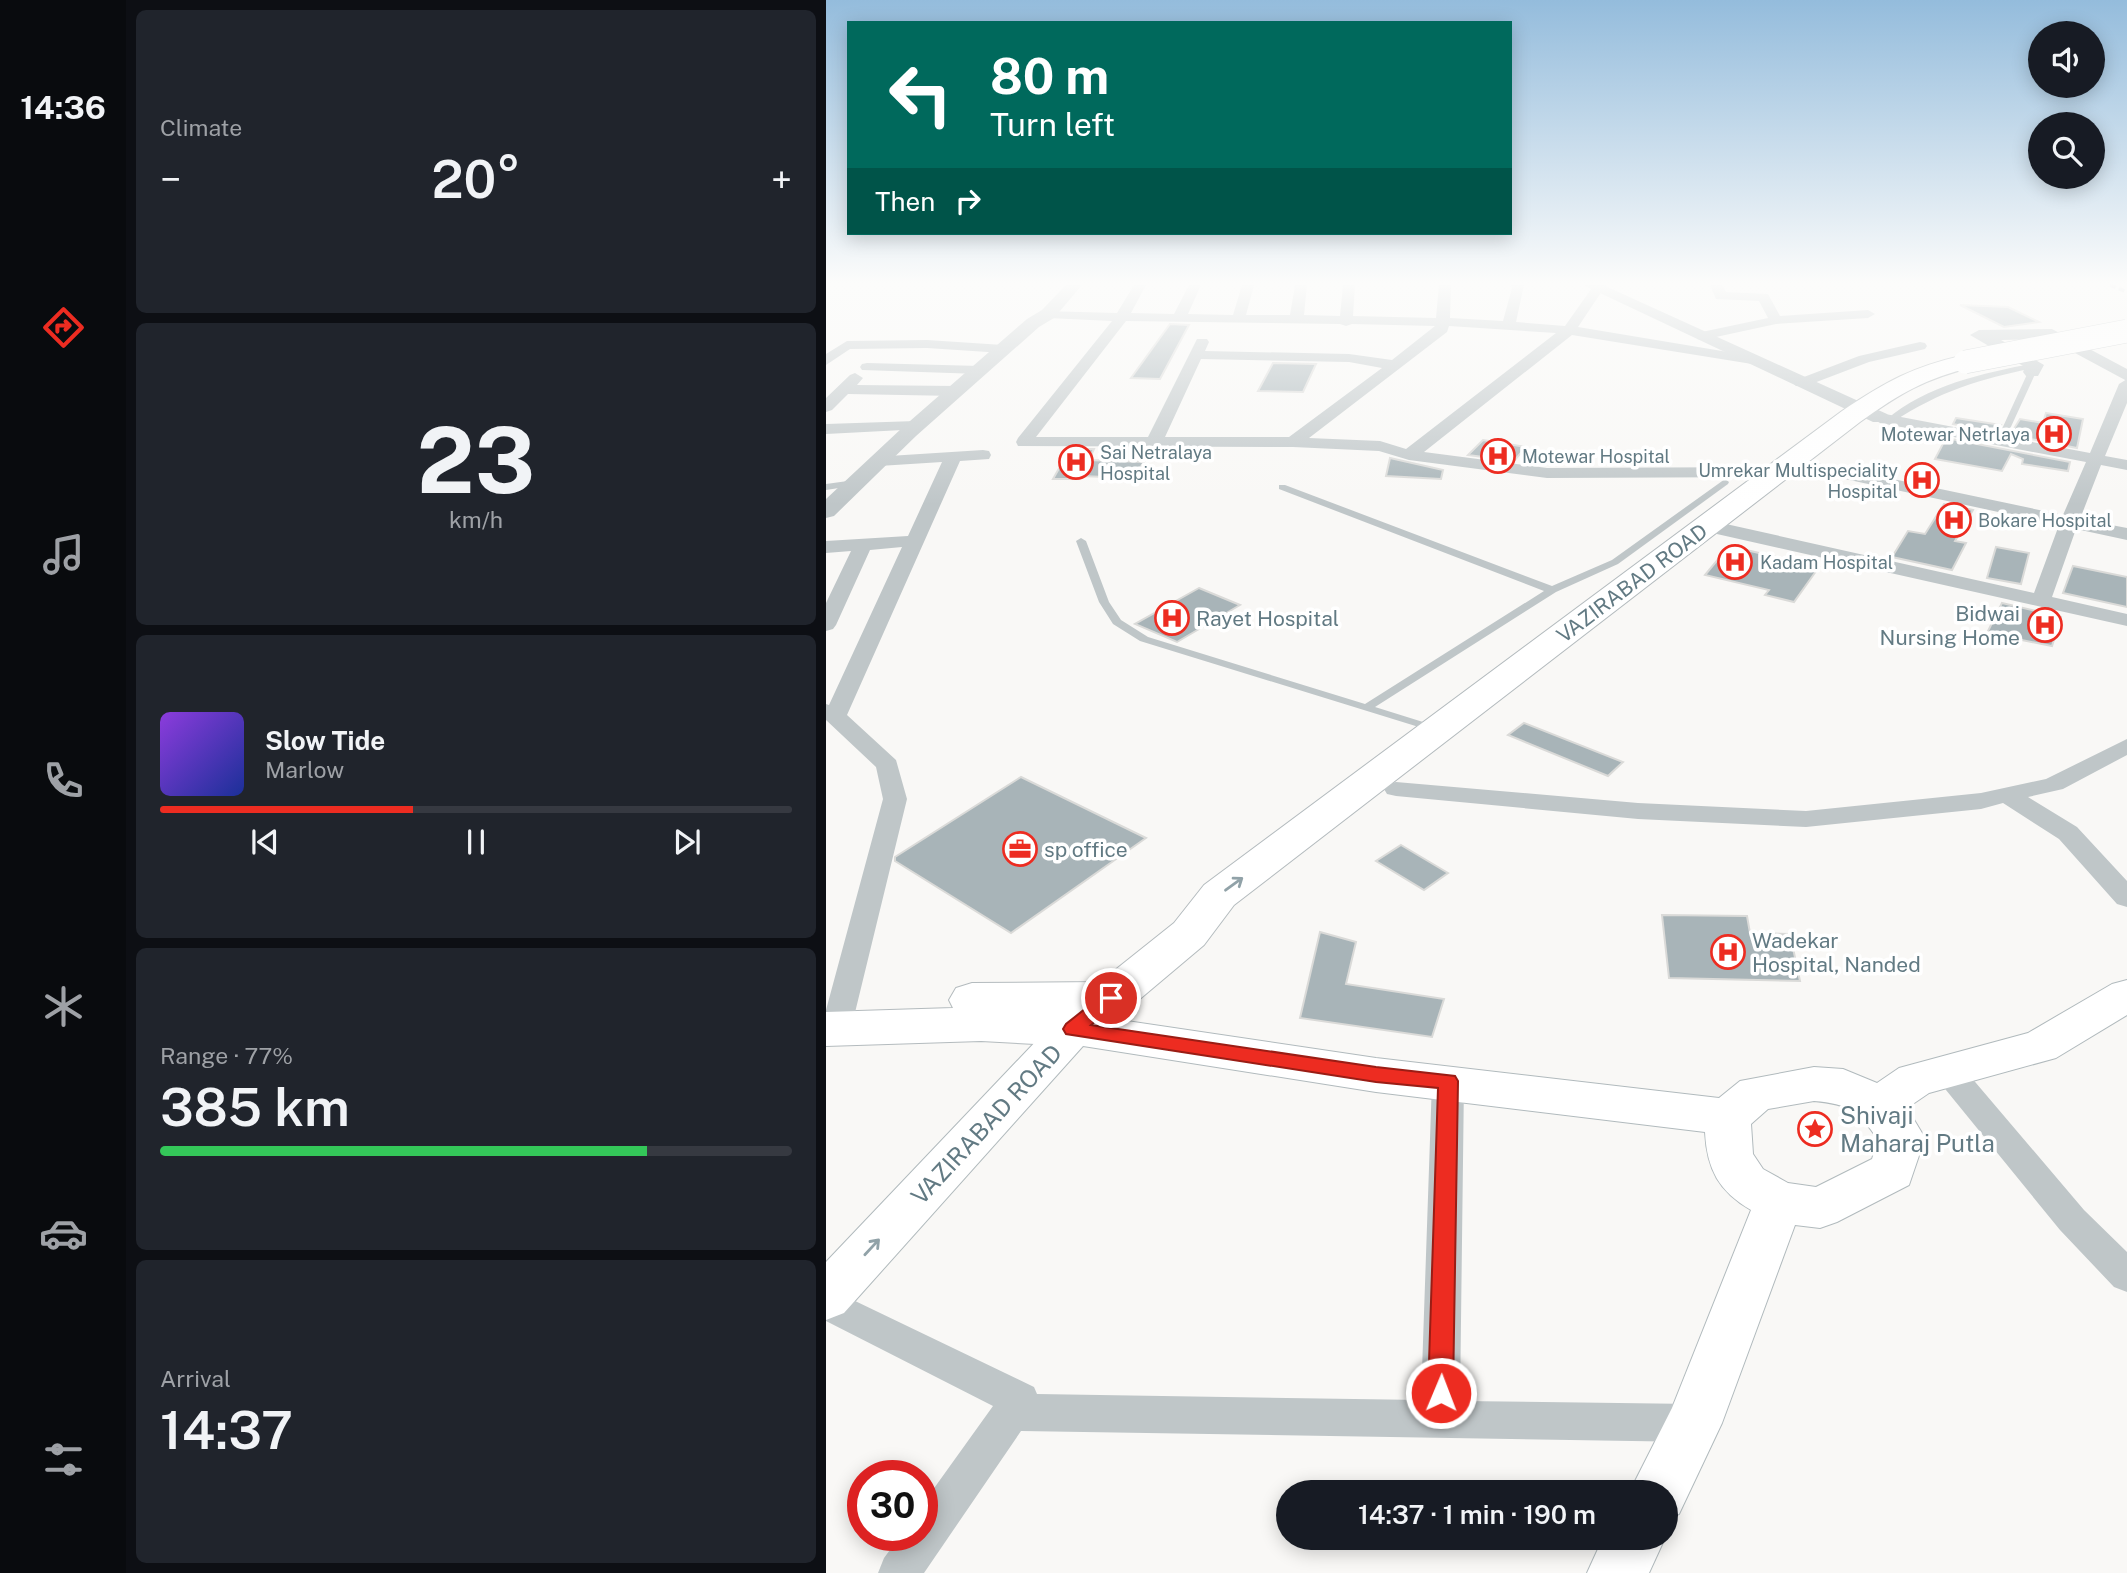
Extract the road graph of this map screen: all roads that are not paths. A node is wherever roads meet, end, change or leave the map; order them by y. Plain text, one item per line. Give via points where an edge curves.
1 (876, 358) edge
2 (993, 358) edge
3 (1089, 358) edge
4 (1194, 358) edge
5 (1352, 358) edge
6 (1404, 358) edge
7 (1533, 358) edge
8 (1742, 358) edge
9 (1749, 358) edge
10 (1867, 358) edge
11 (2002, 358) edge
12 (2015, 358) edge
13 (2018, 358) edge
14 (2096, 358) edge
15 (1752, 360) junction
16 (1395, 365) junction
17 (1972, 365) junction
18 (867, 367) junction
19 (2034, 368) junction
20 (980, 370) junction
21 (2127, 376) edge
22 (1801, 383) junction
23 (2127, 384) edge
24 (844, 389) junction
25 (956, 391) junction
26 (826, 407) edge
27 (1877, 417) junction
28 (916, 426) junction
29 (826, 429) edge
30 (1154, 442) junction
31 (1293, 442) junction
32 (2000, 442) junction
33 (1829, 450) junction
34 (983, 455) dead end
35 (1409, 455) junction
36 (953, 457) junction
37 (2095, 460) junction
38 (879, 461) junction
39 (2127, 466) edge
40 (1778, 472) junction
41 (1725, 482) dead end
42 (855, 483) junction
43 (826, 486) edge
44 (1282, 487) dead end
45 (826, 511) edge
46 (2069, 522) junction
47 (1718, 528) junction
48 (2127, 534) edge
49 (914, 541) junction
50 (1081, 541) dead end
51 (863, 545) junction
52 (826, 547) edge
53 (1552, 590) junction
54 (2042, 601) junction
55 (2127, 620) edge
56 (826, 625) edge
57 (1366, 708) junction
58 (830, 714) edge
59 (1439, 730) junction
60 (2127, 746) edge
61 (1396, 789) junction
62 (2007, 795) junction
63 (2127, 898) edge
64 (1189, 934) junction
65 (2127, 995) edge
66 (1111, 998) junction
67 (833, 1016) edge
68 (1073, 1029) junction
69 (1948, 1071) junction
70 (1448, 1081) junction
71 (1879, 1104) junction
72 (1727, 1117) junction
73 (1779, 1202) junction
74 (2127, 1276) edge
75 (826, 1297) edge
76 (826, 1303) edge
77 (1011, 1412) junction
78 (1440, 1419) junction
79 (1694, 1423) junction
80 (1665, 1480) edge
81 (1629, 1550) edge
82 (899, 1573) edge
83 (1617, 1573) edge

1 - 18 street
2 - 20 street
3 - 30 street via 1024,442
4 - 30 street
5 - 16 street
6 - 16 street
7 - 35 street
8 - 15 street
9 - 15 street
10 - 22 street
11 - 17 main road, VAZIRABAD ROAD, bridge
12 - 17 main road, VAZIRABAD ROAD
13 - 19 street
14 - 21 street
15 - 22 street
16 - 31 street
17 - 27 main road, VAZIRABAD ROAD
18 - 20 street
18 - 24 street
19 - 27 lane via 1954,383
19 - 32 lane
20 - 25 street
22 - 27 street
23 - 37 street
24 - 25 street
24 - 26 street
25 - 28 street
27 - 32 street
27 - 33 main road, VAZIRABAD ROAD
28 - 29 street
28 - 38 street
30 - 31 street
31 - 35 street via 1380,446
32 - 37 street
33 - 40 main road, VAZIRABAD ROAD
33 - 46 street
33 - 47 main road, VAZIRABAD ROAD
34 - 36 street
35 - 40 street via 1547,473
36 - 38 street
36 - 49 street
37 - 39 street
37 - 46 street
38 - 42 street
40 - 47 main road, VAZIRABAD ROAD
41 - 53 lane via 1615,562
42 - 43 lane
42 - 45 street
44 - 53 lane
46 - 48 street
46 - 54 street
47 - 54 street
47 - 59 main road, VAZIRABAD ROAD
47 - 61 main road, VAZIRABAD ROAD
49 - 51 street
49 - 58 street
50 - 57 lane via 1104,602 1117,622 1144,639
51 - 52 street
51 - 56 street
53 - 57 lane
54 - 55 street
57 - 59 lane
58 - 67 street via 888,765 895,799
64 -> 59 main road, VAZIRABAD ROAD via 1219,895
60 - 62 street via 2054,784
61 - 62 street via 1638,811 1806,818
61 - 64 main road, VAZIRABAD ROAD via 1241,911
62 - 63 street via 2068,833
64 - 66 main road, VAZIRABAD ROAD
65 - 69 main road via 2041,1046
66 - 67 main road
66 - 68 main road, VAZIRABAD ROAD
67 - 68 main road
68 - 70 main road via 1376,1075
75 -> 68 main road, VAZIRABAD ROAD
69 - 71 main road via 1915,1080
69 - 74 street via 2072,1220
70 - 72 main road
70 - 78 street
71 - 72 main road via 1843,1086 1814,1084 1756,1093
71 - 73 main road via 1902,1138 1892,1171 1820,1208
72 - 73 main road via 1730,1158 1746,1183
73 - 79 main road
76 - 77 street via 1020,1400
77 - 78 street
77 - 82 street
78 - 79 street
79 - 80 main road
81 - 83 main road

